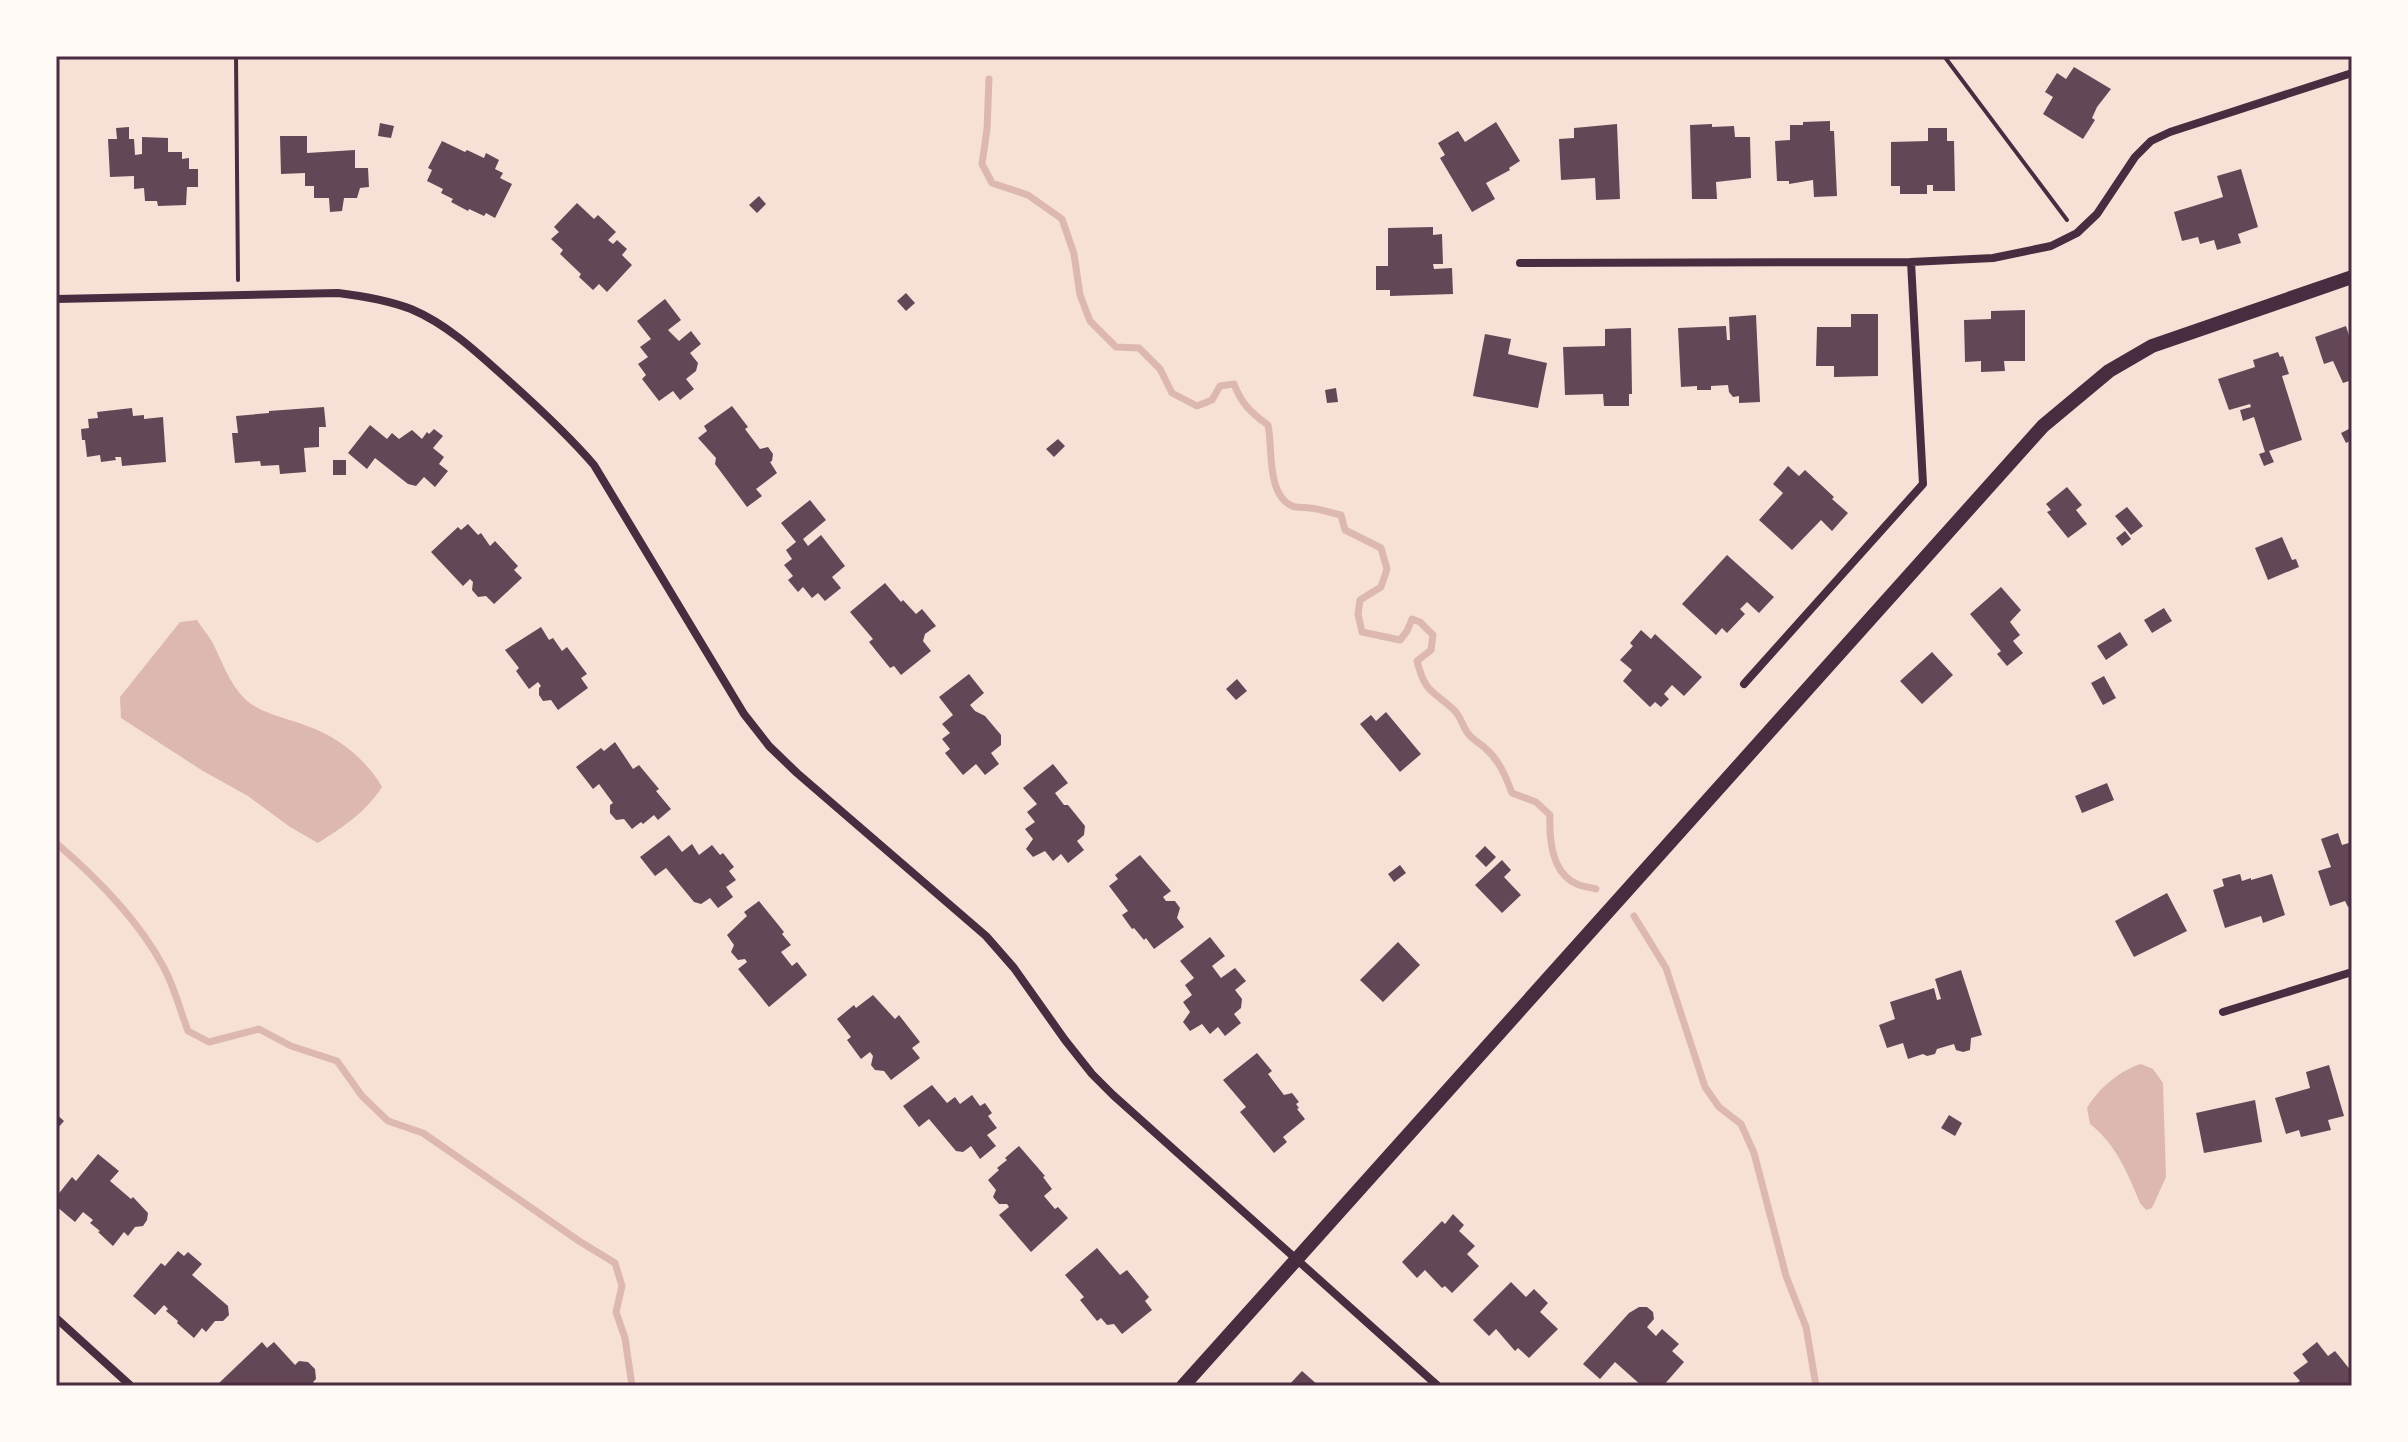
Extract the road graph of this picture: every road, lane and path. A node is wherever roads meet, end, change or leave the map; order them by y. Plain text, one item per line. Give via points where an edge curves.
1 (236, 56) edge
2 (1944, 56) edge
3 (2352, 73) edge
4 (2077, 233) junction
5 (1911, 262) junction
6 (1520, 263) dead end
7 (2352, 277) edge
8 (238, 294) junction
9 (56, 299) edge
10 (1744, 684) dead end
11 (2352, 972) edge
12 (2223, 1012) dead end
13 (1297, 1259) junction
14 (56, 1318) edge
15 (131, 1386) edge
16 (1183, 1386) edge
17 (1438, 1386) edge

1 - 8 path
2 - 4 path
3 - 4 street via 2151,141
4 - 5 street via 2051,246 1993,258
5 - 6 street
5 - 10 street via 1923,484
7 - 13 street via 2152,346 2109,371 2043,426
8 - 9 street
8 - 13 street via 338,293 412,310 471,347 566,433 594,465 744,714 769,746 986,936 1092,1074
11 - 12 street
13 - 16 street
13 - 17 street
14 - 15 street

